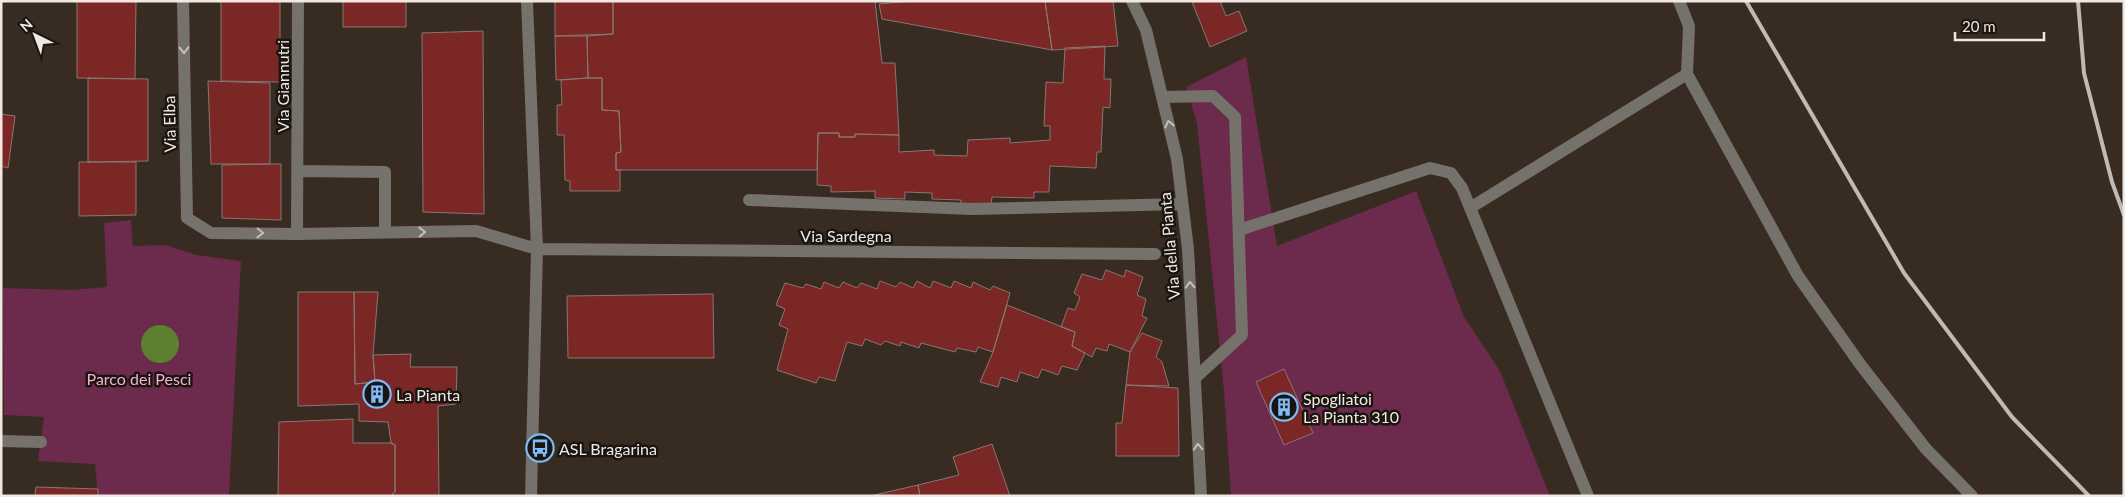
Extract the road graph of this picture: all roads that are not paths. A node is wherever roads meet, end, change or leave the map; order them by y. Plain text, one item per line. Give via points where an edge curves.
1 (183, 1) edge
2 (298, 1) edge
3 (527, 1) edge
4 (1132, 1) edge
5 (1679, 1) edge
6 (1687, 74) junction
7 (1162, 97) junction
8 (298, 171) junction
9 (750, 200) dead end
10 (1182, 204) junction
11 (1470, 208) junction
12 (1239, 230) junction
13 (385, 232) junction
14 (297, 234) junction
15 (537, 249) junction
16 (1154, 254) dead end
17 (1195, 378) junction
18 (1, 441) edge
19 (41, 442) dead end
20 (531, 496) edge
21 (1201, 496) edge
22 (1588, 496) edge
23 (1972, 496) edge

1 -> 14 street, Via Elba via 187,218 211,232
2 - 8 street, Via Giannutri
3 - 15 street
4 - 7 street, Via della Pianta via 1146,30
5 - 6 street via 1689,26
6 - 11 street
6 - 23 street via 1798,276 1926,449
10 -> 7 street, Via della Pianta via 1177,159
7 - 12 street via 1213,96 1235,118
8 - 13 street via 385,172
8 - 14 street, Via Giannutri
9 - 10 street via 972,209
17 -> 10 street, Via della Pianta via 1188,249
11 - 12 street via 1462,188 1451,173 1430,168
11 - 22 street
12 - 17 street via 1242,335
13 - 14 street
13 -> 15 street via 476,231
15 - 16 street, Via Sardegna
15 - 20 street
21 -> 17 street, Via della Pianta
18 - 19 street

